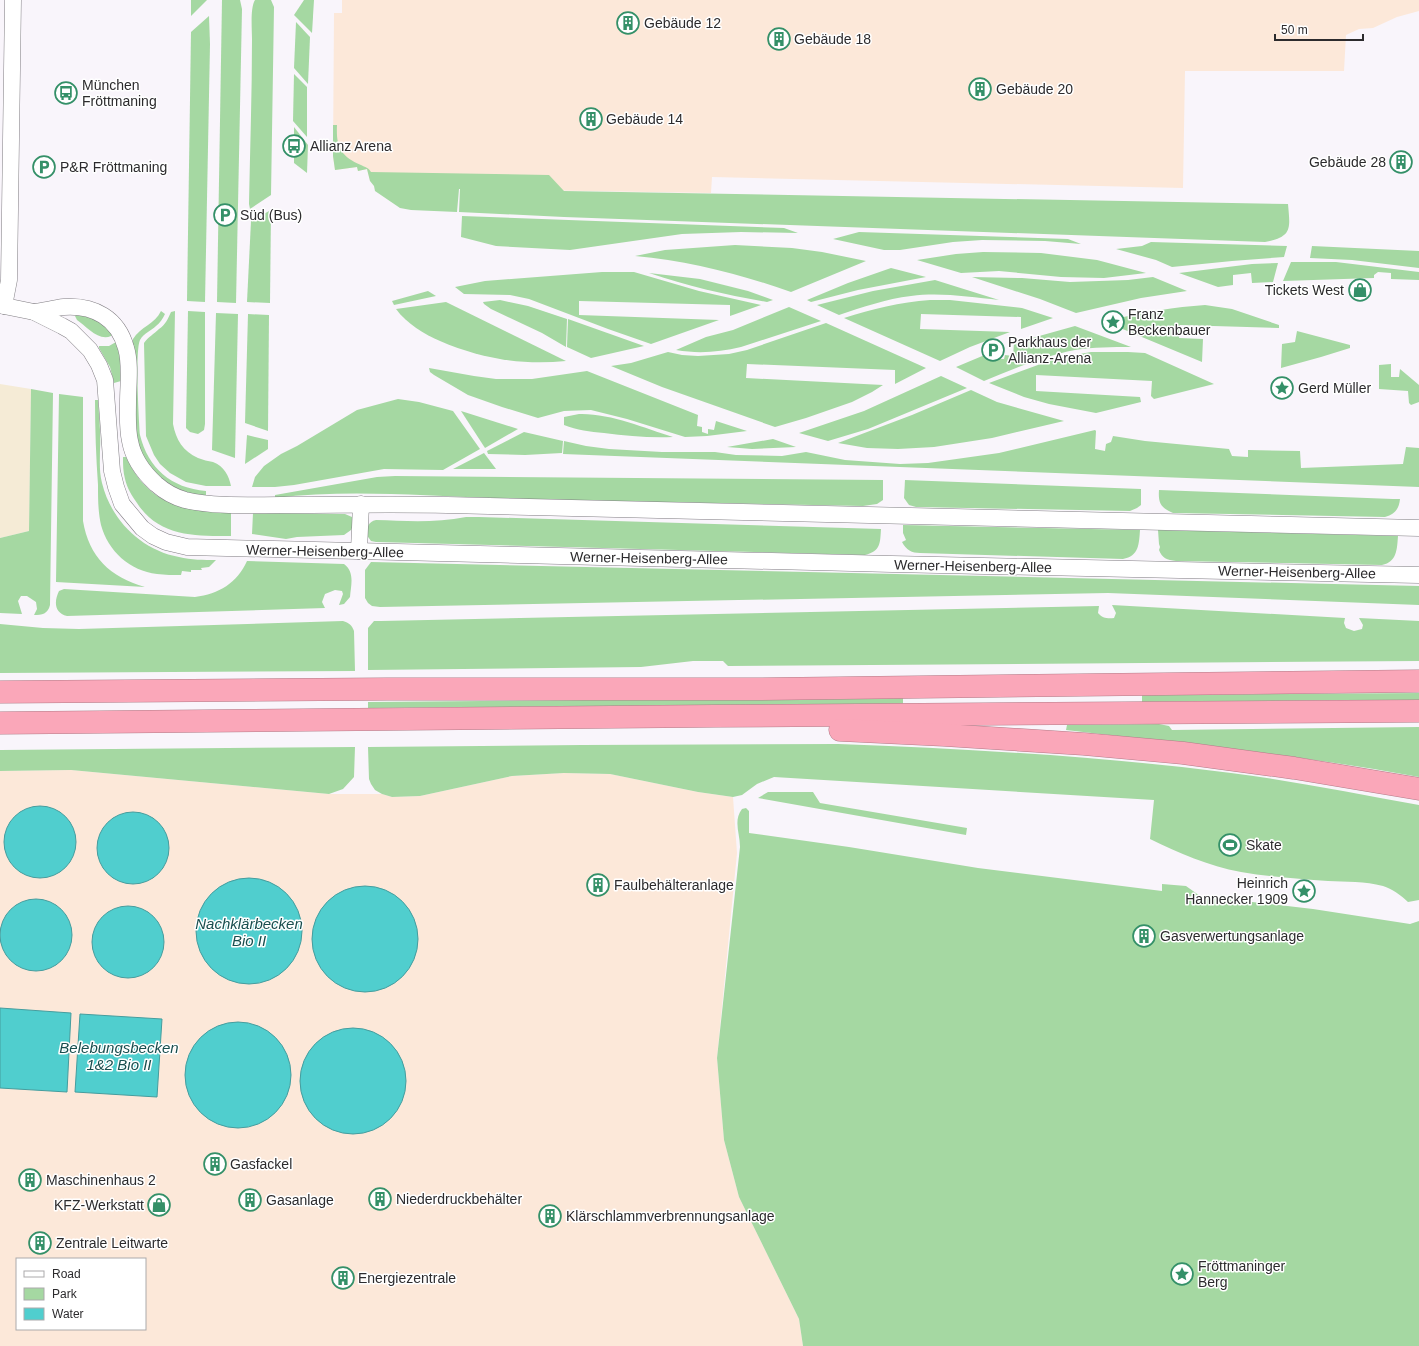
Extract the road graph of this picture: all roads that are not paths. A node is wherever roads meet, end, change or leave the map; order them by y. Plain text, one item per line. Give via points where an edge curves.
1 (13, 0) edge
2 (2, 305) edge
3 (34, 312) junction
4 (361, 504) junction
5 (1419, 528) edge
6 (359, 551) junction
7 (1419, 575) edge
8 (1419, 681) edge
9 (0, 692) edge
10 (1419, 711) edge
11 (714, 716) junction
12 (0, 724) edge
13 (1419, 789) edge

1 - 2 street via 9,280
2 - 3 street, Werner-Heisenberg-Allee
3 - 4 street, Werner-Heisenberg-Allee via 64,307 90,309 116,326 126,349 128,427 133,452 144,472 170,494 184,500 214,504
3 - 6 street, Werner-Heisenberg-Allee via 70,331 90,350 99,365 106,388 112,471 116,488 122,504 142,528 166,542 187,547
4 - 5 street, Werner-Heisenberg-Allee
4 - 6 street
6 - 7 street, Werner-Heisenberg-Allee
8 - 9 highway
10 - 11 highway
11 - 12 highway
11 - 13 highway via 745,730 879,731 1183,753

